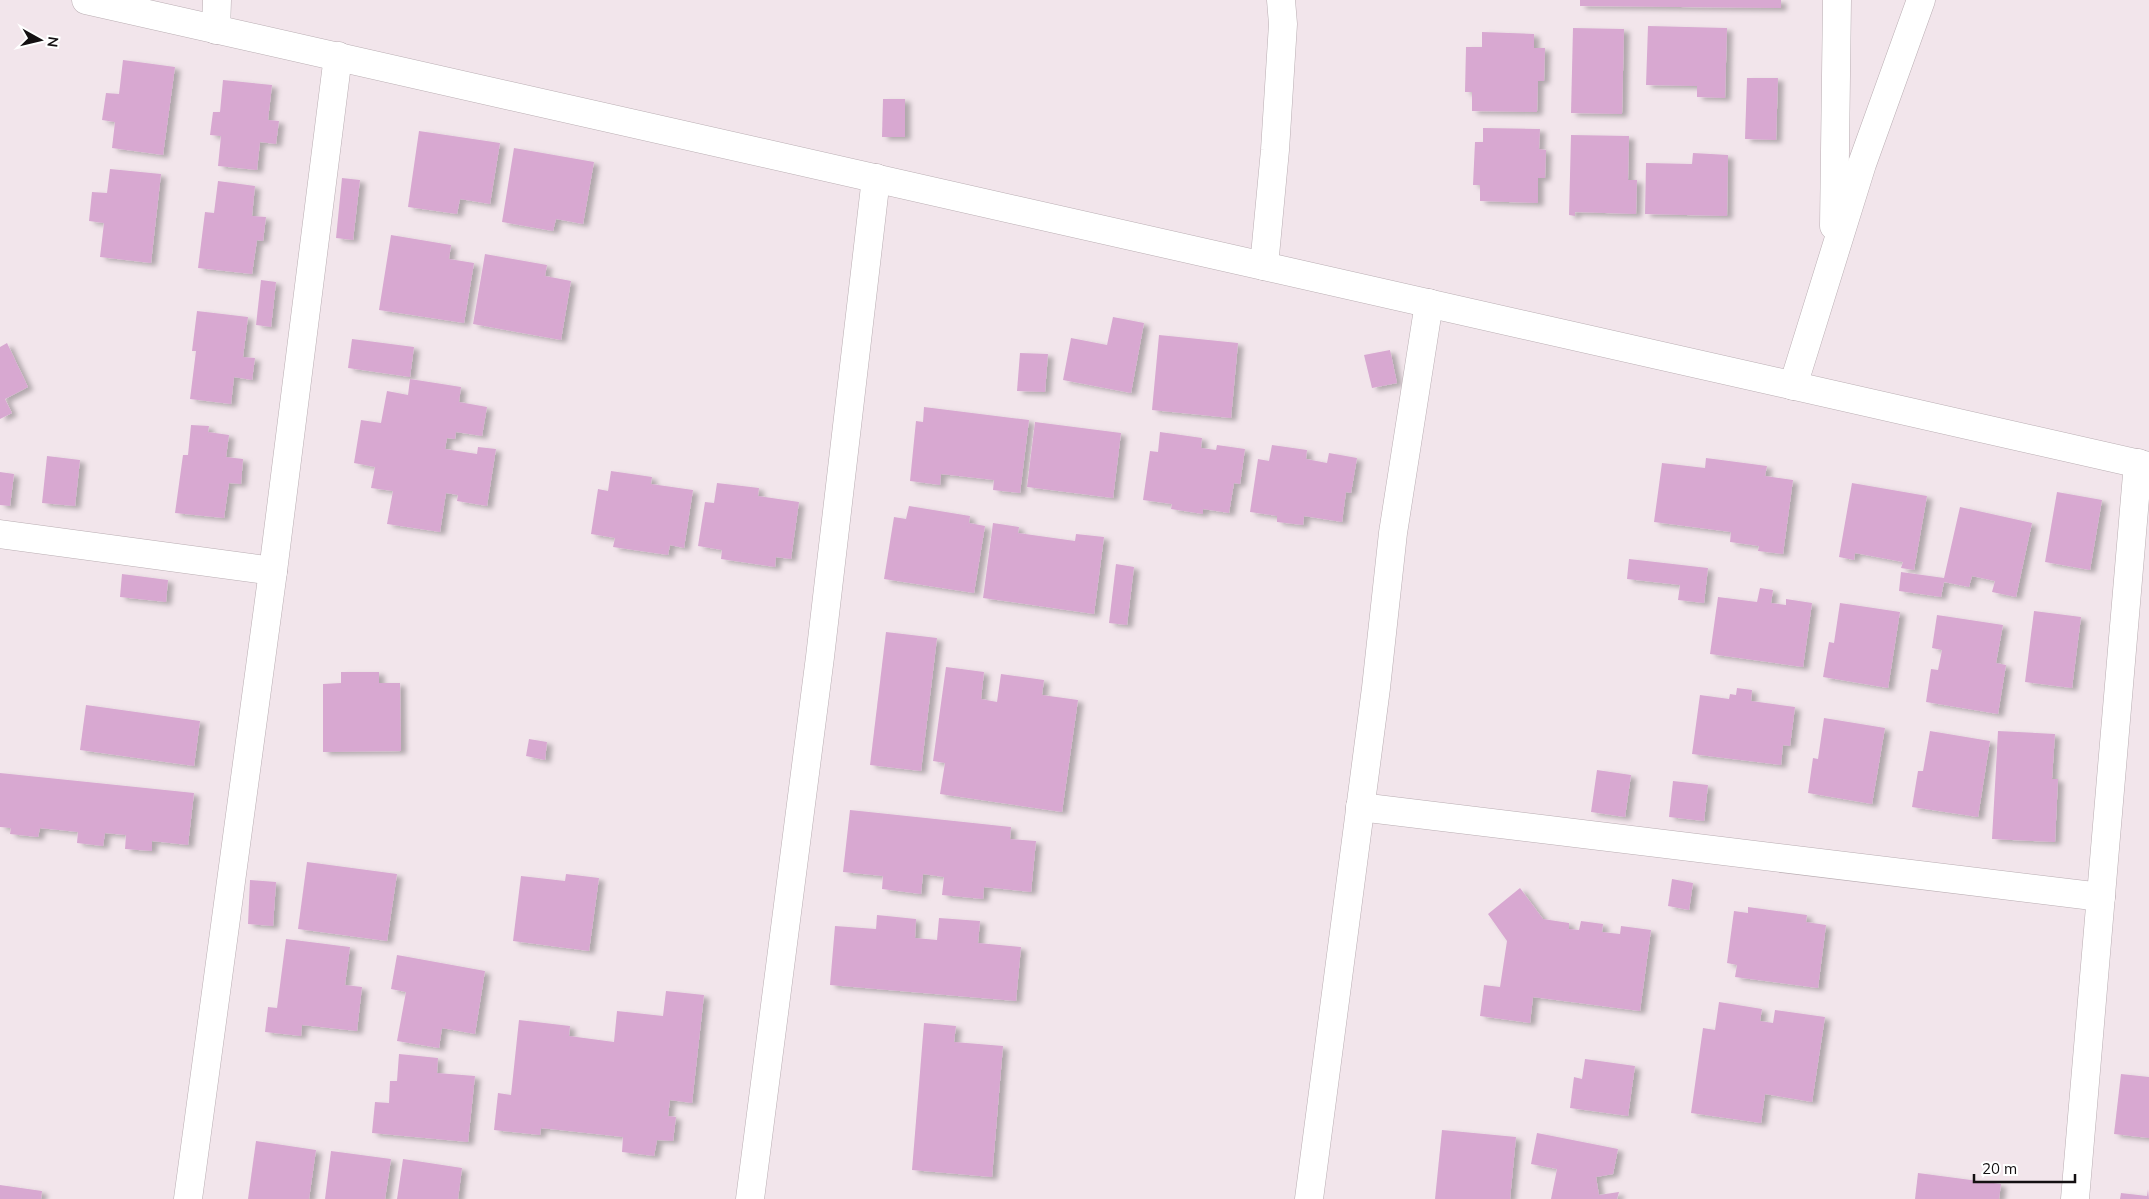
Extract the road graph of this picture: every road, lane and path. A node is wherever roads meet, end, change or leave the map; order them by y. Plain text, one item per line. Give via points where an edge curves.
1 (86, 0) edge
2 (217, 0) edge
3 (1282, 0) edge
4 (1837, 0) edge
5 (1921, 0) edge
6 (216, 30) junction
7 (338, 56) junction
8 (876, 178) junction
9 (1833, 259) junction
10 (1264, 266) junction
11 (1429, 303) junction
12 (1793, 386) junction
13 (2143, 464) edge
14 (0, 534) edge
15 (273, 571) junction
16 (1360, 807) junction
17 (2101, 897) junction
18 (188, 1199) edge
19 (750, 1199) edge
20 (1309, 1199) edge
21 (2075, 1199) edge

1 - 6 street
2 - 6 street
3 - 10 street via 1275,150
4 - 9 street
5 - 9 street via 1862,164
6 - 7 street
7 - 8 street
7 - 15 street
8 - 10 street
8 - 19 street via 820,657
9 - 12 street
10 - 11 street
11 - 12 street
11 - 16 street via 1393,533
12 - 13 street
13 - 17 street
14 - 15 street
15 - 18 street
16 - 17 street
16 - 20 street
17 - 21 street

